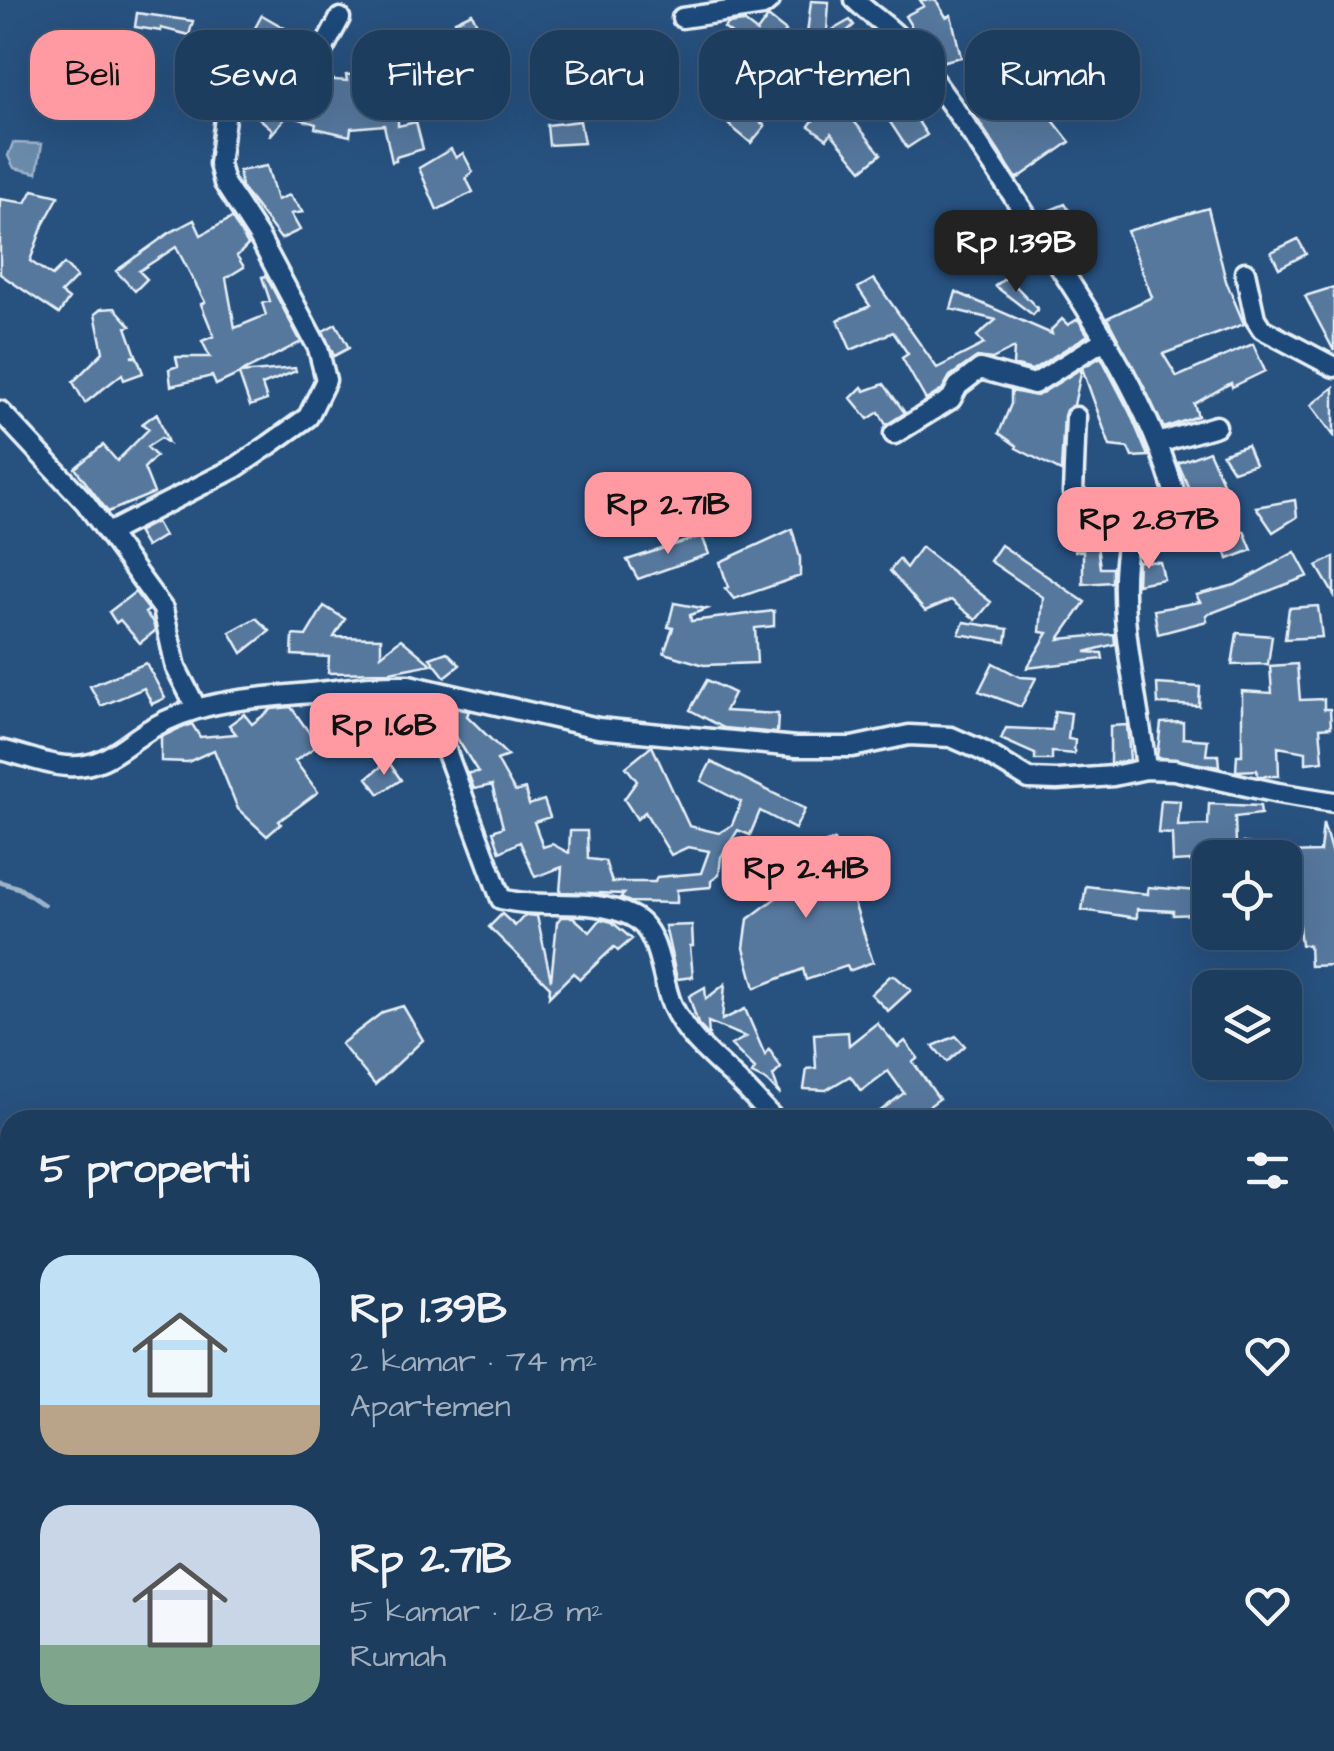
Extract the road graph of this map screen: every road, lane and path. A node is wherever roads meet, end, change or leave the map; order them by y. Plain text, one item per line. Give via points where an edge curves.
1 (770, 0) edge
2 (854, 0) edge
3 (340, 18) dead end
4 (682, 18) dead end
5 (1244, 272) dead end
6 (1104, 340) junction
7 (1334, 367) edge
8 (0, 411) edge
9 (1076, 417) dead end
10 (1216, 426) dead end
11 (894, 434) dead end
12 (1158, 443) junction
13 (108, 533) junction
14 (1128, 542) junction
15 (409, 686) junction
16 (197, 708) junction
17 (0, 750) edge
18 (1146, 769) junction
19 (1334, 802) edge
20 (765, 1110) edge

1 - 4 street
2 - 6 street via 904,43 961,116
3 - 13 street via 310,72 282,76 237,67 214,91 224,115 224,183 318,348 326,380 308,418 235,468
5 - 7 street via 1262,329
6 - 11 street via 1034,384 980,369 951,400
6 - 12 street
8 - 13 street
9 - 14 street via 1073,493
10 - 12 street
12 - 14 street via 1181,526
13 - 16 street via 163,609 176,668
14 - 18 street via 1126,603
15 - 16 street via 369,684
15 - 18 street via 598,728 669,736 852,748 910,735 950,737 1028,779
15 - 20 street via 440,737 501,899 600,906 641,922 674,1010 696,1043
16 - 17 street via 99,763 53,765
18 - 19 street

